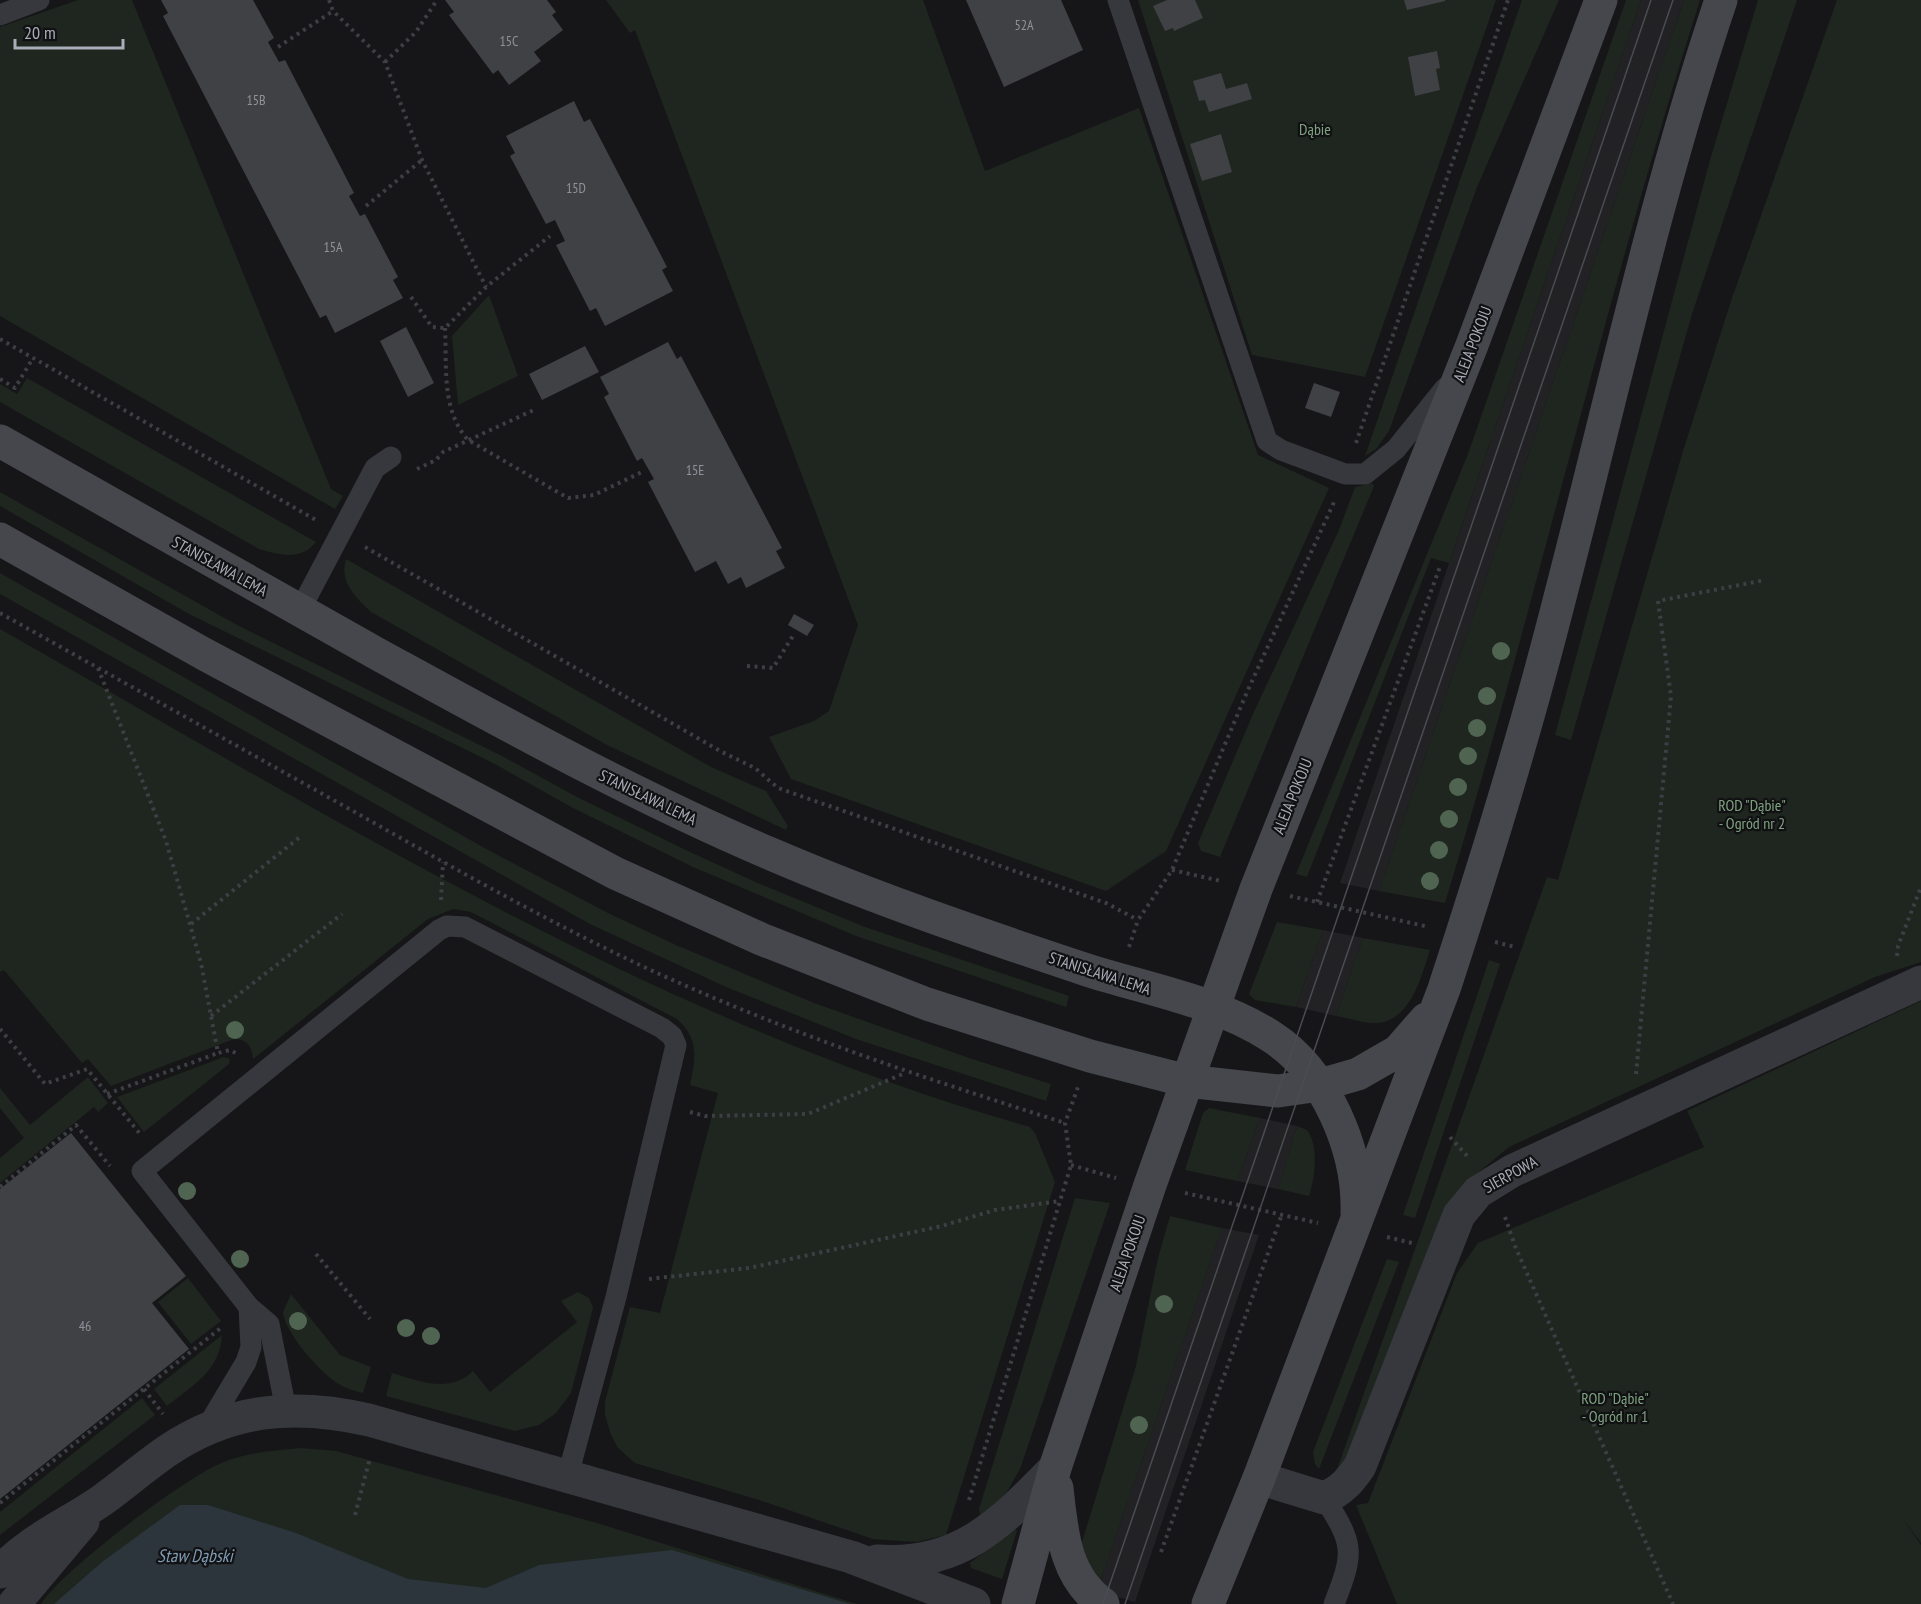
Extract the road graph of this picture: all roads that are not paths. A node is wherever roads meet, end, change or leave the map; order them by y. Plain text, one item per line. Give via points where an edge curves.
1 (39, 0) edge
2 (1118, 0) edge
3 (1601, 0) edge
4 (1721, 0) edge
5 (1735, 0) edge
6 (0, 15) edge
7 (1707, 42) junction
8 (1472, 345) junction
9 (0, 441) edge
10 (391, 457) dead end
11 (0, 539) edge
12 (300, 610) junction
13 (1909, 987) edge
14 (1444, 989) junction
15 (1213, 1009) junction
16 (1187, 1081) junction
17 (1320, 1085) junction
18 (1357, 1218) junction
19 (249, 1307) junction
20 (286, 1410) junction
21 (206, 1429) junction
22 (1055, 1468) junction
23 (568, 1475) junction
24 (1259, 1478) junction
25 (1324, 1498) junction
26 (99, 1502) junction
27 (852, 1557) junction
28 (0, 1572) edge
29 (1213, 1593) edge
30 (14, 1604) edge
31 (908, 1604) edge
32 (974, 1604) edge
33 (1018, 1604) edge
34 (1103, 1604) edge
35 (1186, 1604) edge
36 (1334, 1604) edge

1 - 6 lane
2 - 8 lane via 1267,441 1346,474 1371,471 1415,427
3 - 8 main road, ALEJA POKOJU
4 - 7 main road
5 - 7 lane
7 - 14 main road via 1675,146 1540,673
8 - 15 main road, ALEJA POKOJU via 1268,856
9 - 12 main road, STANISŁAWA LEMA
10 - 12 lane via 375,468
11 - 16 main road via 538,834 692,910 927,1004 1090,1056
12 - 15 main road, STANISŁAWA LEMA via 619,784 747,844 947,924
13 - 25 street, SIERPOWA via 1512,1171 1478,1192 1460,1215 1360,1466 1344,1486
14 - 17 main road via 1425,1021 1398,1051 1358,1074
14 - 18 main road
15 - 16 main road, ALEJA POKOJU
15 - 17 main road, STANISŁAWA LEMA via 1274,1038 1292,1052
16 - 17 main road via 1278,1091
16 - 22 main road, ALEJA POKOJU
17 - 18 main road, STANISŁAWA LEMA via 1344,1136
18 - 24 main road
19 - 20 lane via 269,1324
19 - 21 lane via 251,1347 246,1362
19 - 23 lane via 142,1171 439,930 465,927 668,1032 674,1039 675,1051
20 - 21 street via 246,1416
20 - 23 street via 312,1410 369,1420
21 - 26 street via 167,1451
22 - 27 street via 1005,1519 953,1551 898,1562
22 - 33 main road, ALEJA POKOJU
22 - 34 main road via 1063,1542 1084,1589
23 - 27 street
24 - 25 street
24 - 29 main road
25 - 36 lane via 1344,1528 1349,1549 1348,1568
26 - 28 street via 47,1532
26 - 30 street
27 - 31 street
27 - 32 street
29 - 35 main road

